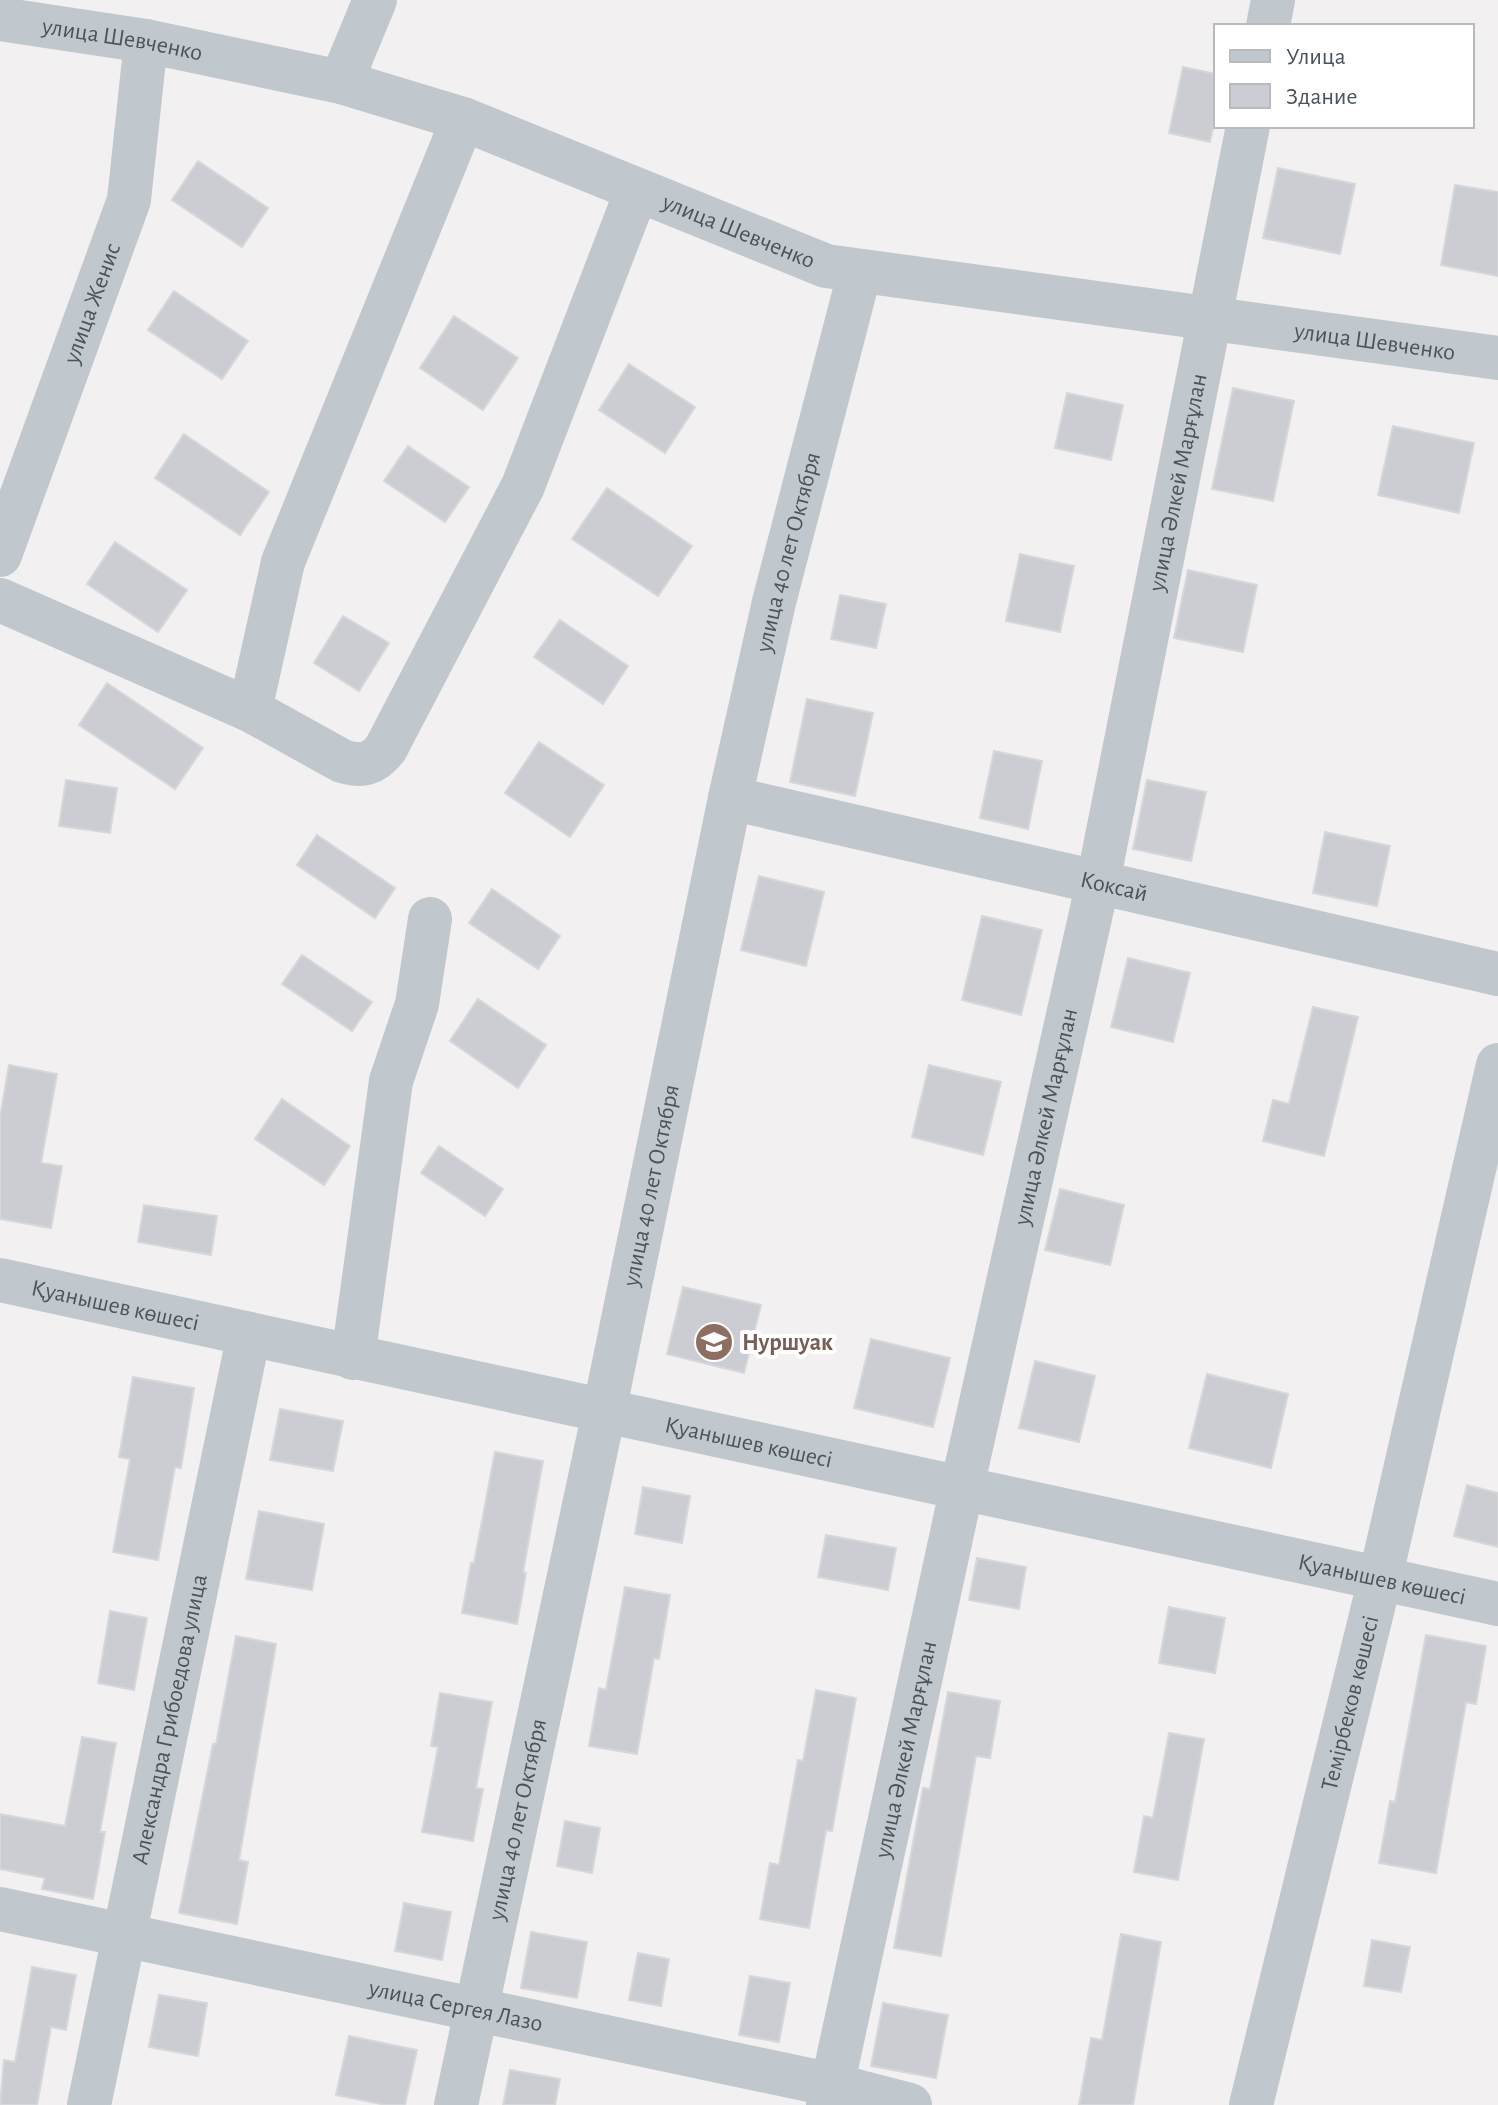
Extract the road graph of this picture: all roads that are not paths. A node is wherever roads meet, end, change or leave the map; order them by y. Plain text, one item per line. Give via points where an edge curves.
1 (375, 0) edge
2 (1273, 0) edge
3 (0, 19) edge
4 (1268, 24) edge
5 (146, 41) junction
6 (341, 82) junction
7 (463, 119) junction
8 (1248, 128) edge
9 (637, 190) junction
10 (860, 271) junction
11 (1211, 319) junction
12 (1498, 358) edge
13 (0, 555) edge
14 (0, 600) edge
15 (250, 710) junction
16 (730, 798) junction
17 (1098, 882) junction
18 (430, 919) dead end
19 (1498, 974) edge
20 (1498, 1065) edge
21 (0, 1280) edge
22 (249, 1334) junction
23 (353, 1358) junction
24 (604, 1412) junction
25 (962, 1487) junction
26 (1380, 1579) junction
27 (1498, 1604) edge
28 (0, 1909) edge
29 (125, 1937) junction
30 (476, 2011) junction
31 (831, 2095) edge
32 (89, 2105) edge
33 (456, 2105) edge
34 (910, 2105) edge
35 (1251, 2105) edge

1 - 6 street
2 - 4 street
3 - 5 street, улица Шевченко
5 - 6 street, улица Шевченко
5 - 13 street, улица Женис via 129,200
6 - 7 street, улица Шевченко
7 - 9 street, улица Шевченко
7 - 15 street via 283,562
8 - 11 street, улица Әлкей Марғұлан
9 - 10 street, улица Шевченко via 826,266
9 - 15 street via 523,486 386,748 371,763 357,766
10 - 11 street, улица Шевченко
10 - 16 street, улица 40 лет Октября via 774,602
11 - 12 street, улица Шевченко
11 - 17 street, улица Әлкей Марғұлан
14 - 15 street
16 - 17 street, Коксай
16 - 24 street, улица 40 лет Октября
17 - 19 street, Коксай
17 - 25 street, улица Әлкей Марғұлан
18 - 23 street via 417,1004 391,1081
20 - 26 street, Темірбеков көшесі
21 - 22 street, Қуанышев көшесі
22 - 23 street, Қуанышев көшесі
22 - 29 street, Александра Грибоедова улица
23 - 24 street, Қуанышев көшесі
24 - 25 street, Қуанышев көшесі
24 - 30 street, улица 40 лет Октября
25 - 26 street, Қуанышев көшесі
25 - 31 street, улица Әлкей Марғұлан
26 - 27 street, Қуанышев көшесі
26 - 35 street, Темірбеков көшесі
28 - 29 street, улица Сергея Лазо
29 - 30 street, улица Сергея Лазо
29 - 32 street, Александра Грибоедова улица
30 - 31 street, улица Сергея Лазо
30 - 33 street, улица 40 лет Октября
31 - 34 street, улица Сергея Лазо

